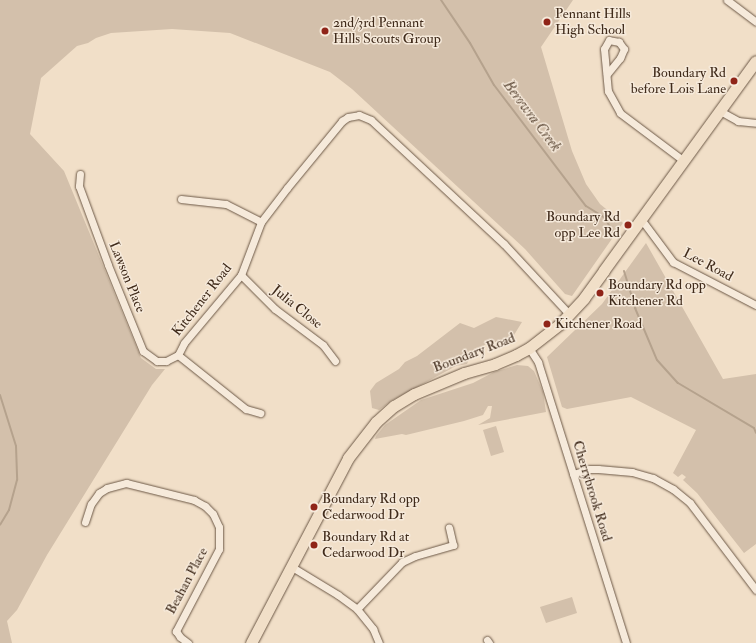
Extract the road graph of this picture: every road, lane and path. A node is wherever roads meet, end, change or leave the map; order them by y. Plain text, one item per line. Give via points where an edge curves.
1 (727, 0) edge
2 (756, 22) edge
3 (756, 61) edge
4 (606, 74) dead end
5 (720, 111) junction
6 (756, 123) edge
7 (684, 160) junction
8 (80, 174) dead end
9 (181, 199) dead end
10 (641, 219) junction
11 (261, 222) junction
12 (241, 275) junction
13 (756, 305) edge
14 (569, 314) junction
15 (529, 348) junction
16 (178, 355) junction
17 (335, 361) dead end
18 (260, 414) dead end
19 (573, 474) junction
20 (85, 522) dead end
21 (449, 527) dead end
22 (292, 568) junction
23 (756, 590) edge
24 (357, 609) junction
25 (188, 643) edge
26 (251, 643) edge
27 (379, 643) edge
28 (626, 643) edge

1 - 2 street
3 - 5 main road, Boundary Road
4 - 7 street via 608,91 620,113
5 - 6 street via 738,121
5 - 7 main road, Boundary Road
7 - 10 main road, Boundary Road
8 - 16 street, Lawson Place via 80,186 108,265 143,351 157,361 166,361
9 - 11 street via 226,204
10 - 13 street, Lee Road via 673,262
10 - 14 main road, Boundary Road via 584,298
11 - 12 street, Kitchener Road
11 - 14 street, Kitchener Road via 342,121 355,115 366,116 504,244
12 - 16 street, Kitchener Road via 184,343
12 - 17 street, Julia Close via 275,309 323,345
14 - 15 main road, Boundary Road
15 - 19 street, Cherrybrook Road via 538,362
15 - 22 main road, Boundary Road via 495,364 464,373 414,394 394,406 376,422 348,458
16 - 18 street via 246,409
19 - 23 street via 589,469 632,472 653,478 673,489 693,507
19 - 28 street, Cherrybrook Road
20 - 25 street, Beahan Place via 91,504 99,493 126,483 194,500 213,514 219,527 219,549 176,631
21 - 24 street via 453,545 402,562
22 - 24 street
22 - 26 main road, Boundary Road
24 - 27 street via 373,629

